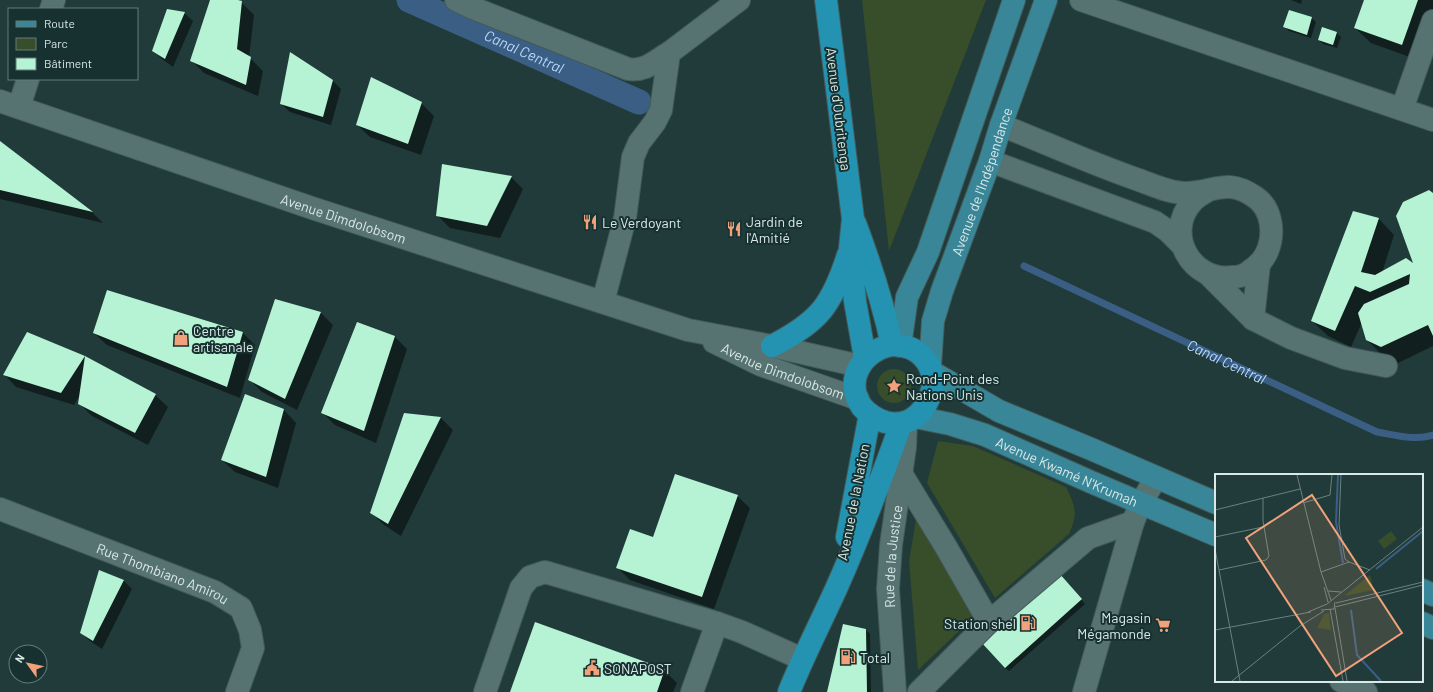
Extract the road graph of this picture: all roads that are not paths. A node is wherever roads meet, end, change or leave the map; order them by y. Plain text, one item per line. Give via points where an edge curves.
1 (456, 0) edge
2 (739, 0) edge
3 (826, 0) edge
4 (1014, 0) edge
5 (1046, 0) edge
6 (1081, 0) edge
7 (1433, 21) edge
8 (669, 53) junction
9 (27, 80) edge
10 (10, 104) edge
11 (1402, 109) junction
12 (1433, 120) edge
13 (1001, 125) junction
14 (990, 161) junction
15 (1207, 191) junction
16 (853, 218) junction
17 (1182, 244) junction
18 (850, 248) junction
19 (1260, 264) junction
20 (1210, 276) junction
21 (603, 302) junction
22 (1252, 319) junction
23 (688, 330) junction
24 (896, 345) junction
25 (772, 346) junction
26 (862, 362) junction
27 (1386, 366) dead end
28 (931, 369) junction
29 (864, 406) junction
30 (907, 421) junction
31 (902, 475) junction
32 (1156, 478) junction
33 (1215, 503) edge
34 (1137, 512) junction
35 (1, 513) edge
36 (1215, 535) edge
37 (836, 589) junction
38 (1423, 590) edge
39 (1433, 595) edge
40 (989, 622) junction
41 (717, 623) junction
42 (1423, 623) edge
43 (1433, 628) edge
44 (802, 659) junction
45 (1343, 682) edge
46 (1363, 691) edge
47 (237, 692) edge
48 (485, 692) edge
49 (692, 692) edge
50 (789, 692) edge
51 (895, 692) edge
52 (919, 692) edge
53 (1084, 692) edge

1 - 8 street via 628,69 651,66
2 - 8 street
3 - 16 highway, Avenue d'Oubritenga
4 - 24 main road, Avenue de l'Indépendance via 928,252 907,297
5 - 13 main road, Avenue de l'Indépendance
6 - 11 street
7 - 11 street
8 - 21 street via 661,110 639,143 633,157 625,218
9 - 10 street
10 - 21 street, Avenue Dimdolobsom via 305,205
11 - 12 street
13 - 14 main road, Avenue de l'Indépendance
13 - 15 street via 1105,168 1168,190 1185,193
14 - 17 street via 1155,222
14 - 28 main road, Avenue de l'Indépendance via 933,321
15 - 17 street via 1192,201 1184,214 1180,229
15 - 19 street via 1226,186 1242,189 1257,198 1267,211 1272,236
16 - 18 highway, Avenue d'Oubritenga
16 - 24 highway, Avenue d'Oubritenga via 870,260
17 - 20 street via 1188,258
18 - 25 highway via 834,292 820,313 792,336
18 - 26 highway, Avenue d'Oubritenga
19 - 20 street via 1238,277
19 - 22 street
20 - 22 street
21 - 23 street, Avenue Dimdolobsom
22 - 27 street via 1291,338 1338,355
23 - 25 street, Avenue Dimdolobsom
23 - 29 street, Avenue Dimdolobsom via 762,365 820,386
24 - 26 highway via 883,346 873,351
24 - 28 highway via 916,352
25 - 26 street, Avenue Dimdolobsom
26 - 29 highway via 856,376 855,388
28 - 30 highway via 933,382 928,402
28 - 32 main road, Avenue Kwamé N'Krumah via 999,411
29 - 30 highway via 882,421
29 - 37 highway, Avenue de la Nation via 849,527
30 - 31 street, Rue de la Justice
30 - 34 main road, Avenue Kwamé N'Krumah via 950,424 985,435 1090,482
30 - 37 highway, Avenue de la Nation
31 - 40 street
31 - 51 street, Rue de la Justice via 891,545 888,589
32 - 33 main road, Avenue Kwamé N'Krumah
32 - 34 street
34 - 36 main road, Avenue Kwamé N'Krumah
34 - 40 street via 1088,538
34 - 53 street
35 - 47 street, Rue Thombiano Amirou via 215,592 241,608 250,630 253,648
37 - 44 highway, Avenue de la Nation
38 - 39 main road
40 - 52 street
41 - 44 street
41 - 48 street via 545,572 530,577 521,588
41 - 49 street
42 - 43 main road
44 - 50 highway, Avenue de la Nation
45 - 46 street

